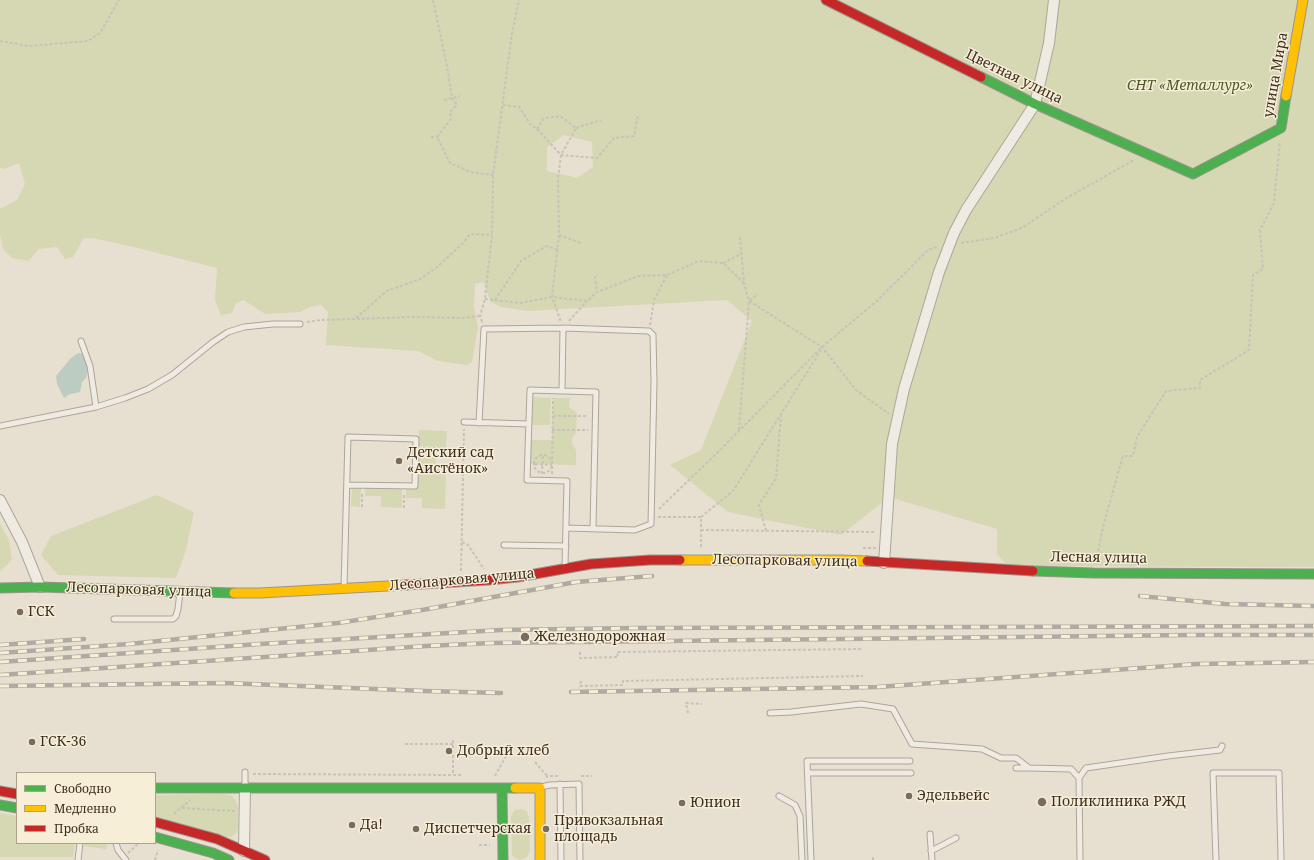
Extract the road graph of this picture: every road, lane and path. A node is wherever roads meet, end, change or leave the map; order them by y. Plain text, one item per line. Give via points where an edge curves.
1 (119, 0) edge
2 (433, 0) edge
3 (519, 0) edge
4 (826, 0) edge
5 (1054, 0) edge
6 (1303, 0) edge
7 (0, 41) edge
8 (460, 96) dead end
9 (452, 98) junction
10 (444, 100) dead end
11 (1035, 104) junction
12 (503, 105) junction
13 (638, 115) dead end
14 (601, 120) dead end
15 (576, 128) junction
16 (1281, 128) junction
17 (537, 129) junction
18 (431, 137) dead end
19 (437, 137) junction
20 (1146, 153) junction
21 (561, 155) junction
22 (493, 174) junction
23 (1193, 174) joint
24 (559, 234) junction
25 (492, 235) junction
26 (740, 238) dead end
27 (581, 243) dead end
28 (950, 244) junction
29 (558, 250) junction
30 (742, 254) junction
31 (723, 263) junction
32 (667, 275) junction
33 (595, 276) dead end
34 (744, 283) junction
35 (597, 292) junction
36 (758, 294) dead end
37 (552, 297) junction
38 (485, 299) junction
39 (495, 300) junction
40 (587, 301) junction
41 (749, 301) junction
42 (355, 319) junction
43 (300, 324) joint
44 (563, 328) junction
45 (649, 331) junction
46 (81, 341) dead end
47 (822, 347) junction
48 (553, 391) junction
49 (562, 391) junction
50 (96, 407) junction
51 (781, 414) junction
52 (553, 416) junction
53 (595, 416) junction
54 (897, 420) junction
55 (464, 422) joint
56 (479, 423) junction
57 (529, 424) junction
58 (0, 426) edge
59 (552, 430) junction
60 (595, 430) junction
61 (739, 431) junction
62 (416, 448) junction
63 (446, 448) dead end
64 (543, 455) junction
65 (528, 464) junction
66 (534, 464) junction
67 (542, 465) junction
68 (552, 465) junction
69 (415, 470) junction
70 (446, 470) dead end
71 (542, 473) junction
72 (542, 480) junction
73 (551, 480) junction
74 (347, 485) junction
75 (363, 485) junction
76 (404, 486) junction
77 (0, 500) edge
78 (362, 507) dead end
79 (404, 508) dead end
80 (651, 517) junction
81 (701, 517) junction
82 (566, 528) junction
83 (593, 528) junction
84 (701, 530) junction
85 (766, 531) junction
86 (881, 532) dead end
87 (461, 541) junction
88 (504, 545) dead end
89 (566, 546) junction
90 (857, 548) dead end
91 (880, 548) dead end
92 (701, 560) junction
93 (884, 563) junction
94 (565, 568) junction
95 (1094, 573) junction
96 (1314, 574) edge
97 (489, 580) junction
98 (461, 582) junction
99 (40, 587) junction
100 (0, 588) edge
101 (344, 589) junction
102 (180, 592) junction
103 (114, 619) dead end
104 (863, 649) dead end
105 (580, 652) dead end
106 (863, 676) dead end
107 (580, 681) dead end
108 (702, 704) dead end
109 (688, 712) dead end
110 (770, 713) dead end
111 (453, 740) dead end
112 (404, 744) dead end
113 (453, 744) dead end
114 (1222, 746) dead end
115 (506, 756) dead end
116 (910, 761) dead end
117 (535, 762) dead end
118 (1016, 768) dead end
119 (1028, 768) junction
120 (245, 773) joint
121 (808, 773) junction
122 (911, 773) dead end
123 (454, 774) junction
124 (467, 775) dead end
125 (488, 776) dead end
126 (547, 776) dead end
127 (1079, 778) junction
128 (560, 784) junction
129 (245, 787) junction
130 (156, 788) edge
131 (502, 788) junction
132 (540, 788) junction
133 (0, 790) edge
134 (16, 794) edge
135 (779, 796) dead end
136 (0, 805) edge
137 (16, 808) edge
138 (181, 808) dead end
139 (245, 811) junction
140 (156, 822) edge
141 (930, 834) dead end
142 (956, 838) dead end
143 (157, 841) edge
144 (80, 844) edge
145 (116, 844) edge
146 (479, 845) dead end
147 (493, 845) dead end
148 (244, 851) junction
149 (931, 851) junction
150 (580, 857) edge
151 (873, 857) dead end
152 (78, 860) edge
153 (126, 860) edge
154 (155, 860) edge
155 (229, 860) edge
156 (265, 860) edge
157 (504, 860) edge
158 (540, 860) edge
159 (561, 860) edge
160 (575, 860) edge
161 (802, 860) edge
162 (811, 860) edge
163 (873, 860) edge
164 (932, 860) edge
165 (1080, 860) edge
166 (1216, 860) edge
167 (1281, 860) edge

1 - 7 path via 100,33 88,41 29,46
2 - 9 path
3 - 12 path
4 - 11 street, Цветная улица
5 - 11 street via 1049,43
6 - 16 street, улица Мира
8 - 9 path
9 - 10 path
9 - 19 path via 456,105 450,112 451,119
11 - 20 street, Цветная улица
11 - 28 street via 966,210
12 - 17 path via 519,107 531,125
12 - 22 path
13 - 21 path via 634,136 614,138 598,158
14 - 15 path
15 - 17 path via 560,116 544,118
15 - 21 path
16 - 23 street, улица Мира
16 - 95 path via 1274,203 1260,230 1263,269 1253,275 1249,350 1200,380 1200,388 1166,391 1137,437 1133,456 1123,456 1104,523
17 - 21 path
18 - 19 path
19 - 22 path via 450,163 470,172
20 - 23 street, Цветная улица
20 - 28 path via 1065,199 1022,228 994,238
21 - 24 path via 558,179
22 - 25 path
24 - 27 path
24 - 29 path
25 - 38 path
25 - 42 path via 470,234 436,268 420,279 387,291
26 - 30 path
28 - 47 path via 928,250 878,300
28 - 54 street via 939,272
29 - 37 path
29 - 39 path via 547,246 521,261
30 - 31 path
30 - 34 path
31 - 32 path via 699,261
31 - 34 path
32 - 35 path via 638,276
32 - 45 path via 654,300
33 - 35 path
34 - 41 path
35 - 40 path
36 - 41 path
37 - 39 path via 520,303
37 - 40 path
37 - 44 path
38 - 39 path
38 - 42 path via 480,316
40 - 44 path
41 - 47 path
41 - 61 path
42 - 43 path via 321,320
43 - 50 lane via 244,327 228,332 172,375 148,389
44 - 45 lane
44 - 49 lane
44 - 56 lane via 484,329
45 - 80 lane via 653,335 654,382
46 - 50 lane via 90,366
47 - 51 path
47 - 54 path via 856,390
47 - 61 path
48 - 49 lane
48 - 52 path
48 - 57 lane via 530,390
49 - 53 lane via 596,392
50 - 58 lane
51 - 81 path via 733,491
51 - 85 path via 776,478 759,505
52 - 53 path
52 - 59 path
53 - 60 lane
54 - 93 street via 892,444
55 - 56 lane
55 - 87 path
56 - 57 lane
57 - 65 lane
59 - 60 path
59 - 68 path
60 - 83 lane
61 - 80 path
62 - 63 path
62 - 69 lane
62 - 74 lane via 416,439 348,437
64 - 66 path via 536,459
64 - 67 path
64 - 68 path via 548,457
65 - 66 path
65 - 72 lane via 528,480
66 - 67 path
66 - 71 path via 537,471
67 - 68 path
67 - 71 path
68 - 71 path via 549,470
68 - 73 path
69 - 70 path
69 - 76 lane via 415,486
71 - 72 path
72 - 73 lane
73 - 82 lane via 567,481
74 - 75 lane
74 - 101 lane
75 - 76 lane
75 - 78 path
76 - 79 path
77 - 99 street via 22,542
80 - 81 path
80 - 83 lane via 651,524 635,530
81 - 84 path
82 - 83 lane
82 - 89 lane
84 - 85 path
84 - 92 path
85 - 86 path
87 - 97 path via 468,545
87 - 98 path
88 - 89 lane
89 - 94 lane
90 - 91 path
92 - 93 street, Лесопарковая улица via 842,560
92 - 94 street, Лесопарковая улица via 617,562
93 - 95 street, Лесная улица
94 - 97 street, Лесопарковая улица
95 - 96 street, Лесная улица
97 - 98 street, Лесопарковая улица
98 - 101 street, Лесопарковая улица
99 - 100 street, Лесопарковая улица
99 - 102 street, Лесопарковая улица
101 - 102 street, Лесопарковая улица via 260,593
102 - 103 lane via 178,609 173,619
104 - 105 path via 617,652 618,657 580,658
106 - 107 path via 623,681 624,685 580,686
108 - 109 path via 686,703
110 - 119 lane via 861,704 894,709 912,744 982,749 1001,758 1016,758
111 - 123 path
112 - 113 path
114 - 127 lane via 1220,750 1086,768
115 - 125 path via 495,776
116 - 121 lane via 807,760
117 - 126 path
118 - 119 lane
119 - 127 lane via 1071,769
120 - 123 path
120 - 129 lane
121 - 122 lane
121 - 162 lane
123 - 124 path
127 - 165 lane
128 - 132 lane
128 - 150 lane via 579,784
128 - 159 lane
129 - 130 street
129 - 131 street
129 - 139 street
131 - 132 street
131 - 157 street
132 - 158 street
133 - 134 street
135 - 161 lane via 795,805 800,816
136 - 137 street
138 - 139 path
139 - 148 street
140 - 148 street via 217,839
141 - 149 lane
142 - 149 lane
143 - 154 path
143 - 155 street via 213,853
144 - 152 lane
145 - 153 lane
146 - 147 path
148 - 156 street
149 - 164 lane
150 - 160 lane
151 - 163 path
166 - 167 lane via 1214,773 1279,773

